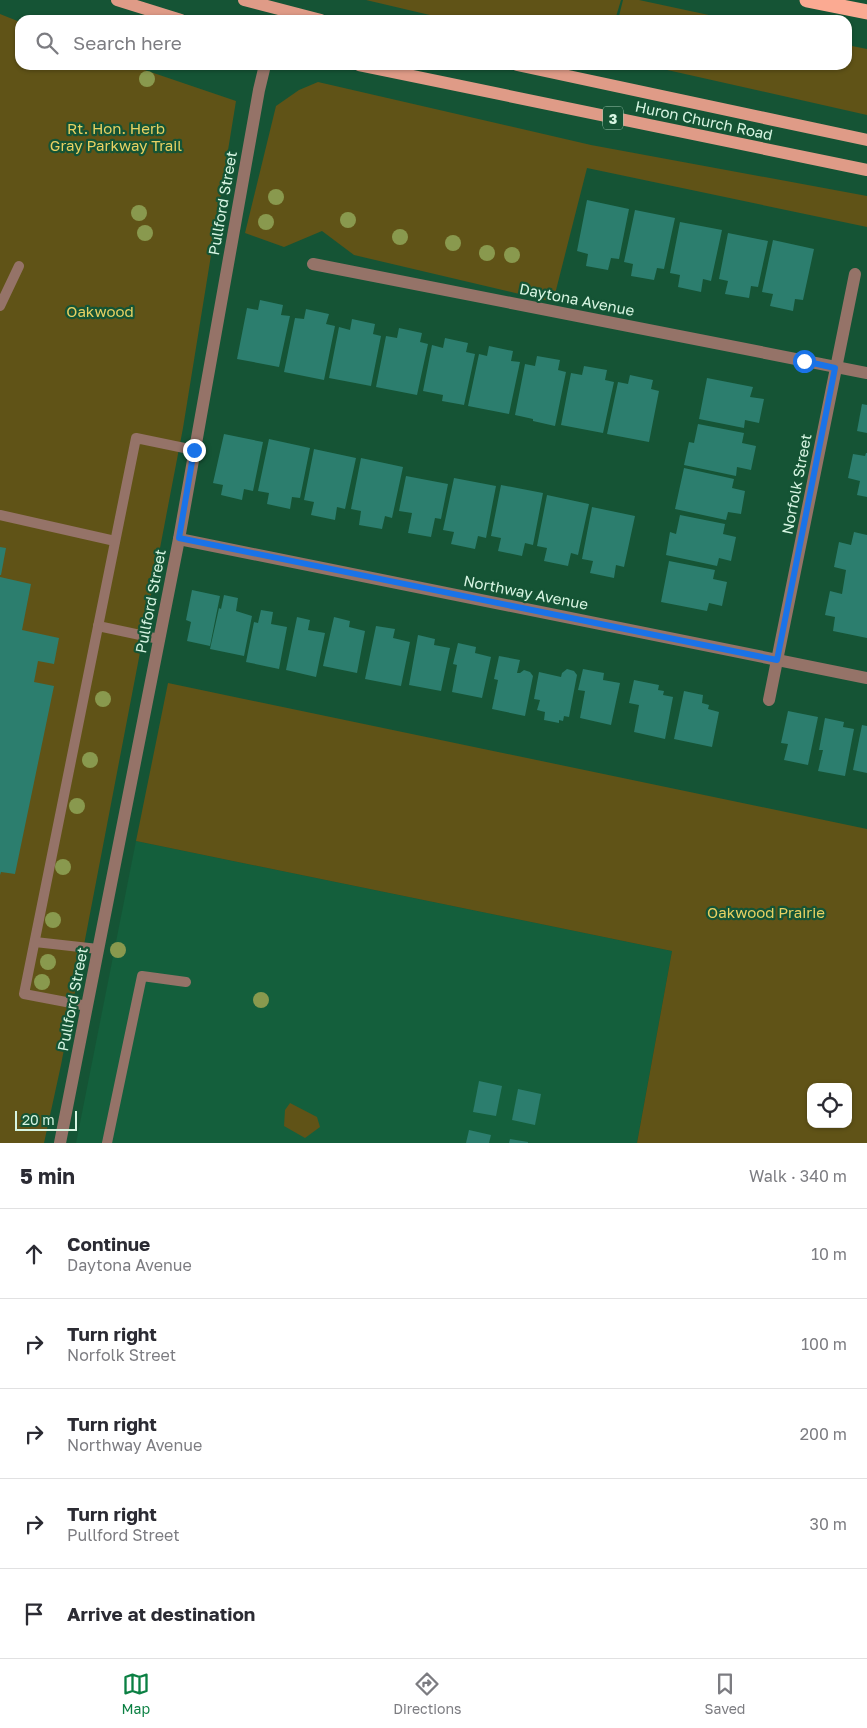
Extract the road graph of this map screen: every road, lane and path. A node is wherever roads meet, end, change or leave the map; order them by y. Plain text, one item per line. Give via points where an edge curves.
1 (117, 0) edge
2 (244, 0) edge
3 (807, 0) edge
4 (867, 12) edge
5 (165, 15) edge
6 (279, 15) edge
7 (263, 70) edge
8 (383, 70) edge
9 (540, 70) edge
10 (867, 140) edge
11 (867, 170) edge
12 (313, 264) dead end
13 (19, 266) dead end
14 (854, 274) dead end
15 (0, 306) edge
16 (835, 368) junction
17 (867, 374) edge
18 (194, 450) junction
19 (0, 515) edge
20 (179, 538) junction
21 (115, 541) junction
22 (98, 626) junction
23 (159, 638) junction
24 (777, 660) junction
25 (867, 678) edge
26 (769, 700) dead end
27 (34, 942) junction
28 (98, 949) junction
29 (186, 982) dead end
30 (87, 1006) junction
31 (60, 1143) edge
32 (106, 1143) edge

1 - 5 main road
2 - 6 main road
3 - 4 highway
7 - 18 street, Pullford Street
8 - 11 main road, Huron Church Road / 3
9 - 10 main road, Huron Church Road / 3
12 - 16 street, Daytona Avenue
13 - 15 lane
14 - 16 street, Norfolk Street
16 - 17 street, Daytona Avenue
16 - 24 street, Norfolk Street
18 - 20 street, Pullford Street
18 - 21 lane via 136,438
19 - 21 lane
20 - 23 street, Pullford Street
20 - 24 street, Northway Avenue
21 - 22 lane
22 - 23 lane
22 - 27 lane
23 - 28 street, Pullford Street
24 - 25 street, Northway Avenue
24 - 26 street, Norfolk Street
27 - 28 lane
27 - 30 lane via 24,994
28 - 30 street, Pullford Street
29 - 32 lane via 142,976
30 - 31 street, Pullford Street

